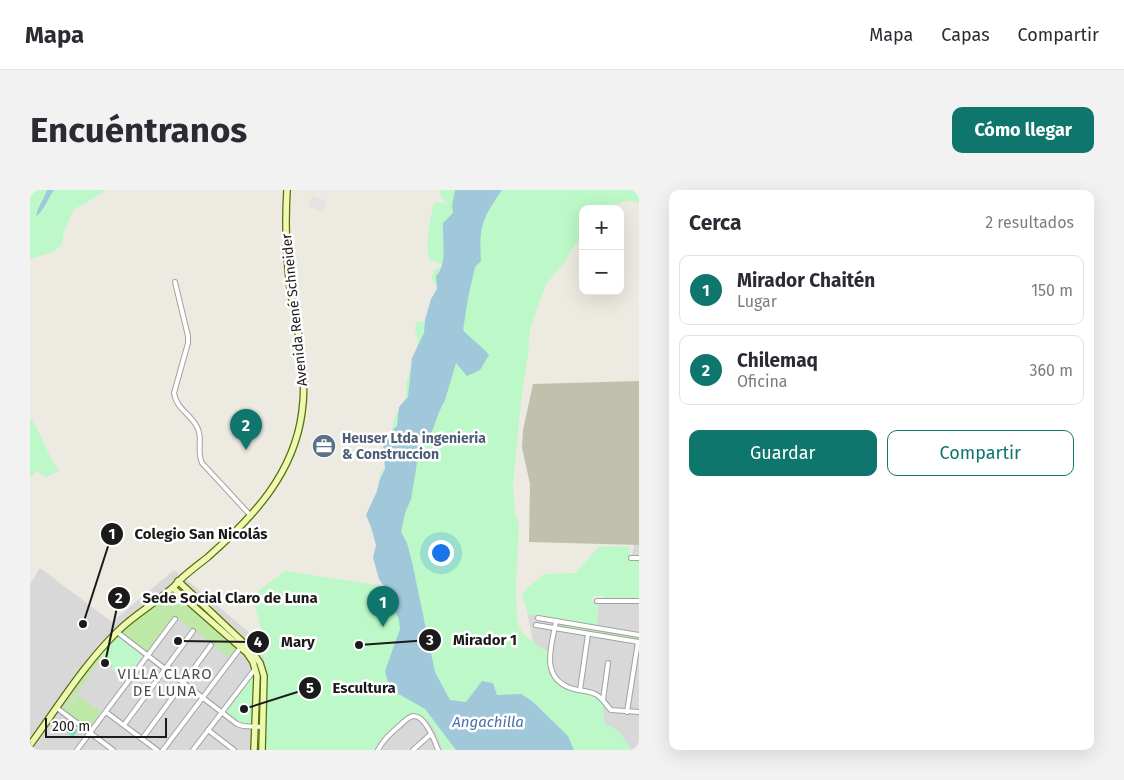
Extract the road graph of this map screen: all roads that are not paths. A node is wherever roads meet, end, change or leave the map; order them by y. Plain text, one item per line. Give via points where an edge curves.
1 (287, 190) edge
2 (175, 282) dead end
3 (250, 516) junction
4 (631, 558) dead end
5 (639, 558) edge
6 (178, 581) junction
7 (173, 588) junction
8 (597, 601) dead end
9 (639, 601) edge
10 (538, 618) dead end
11 (175, 619) dead end
12 (556, 621) junction
13 (536, 625) dead end
14 (555, 628) junction
15 (193, 631) dead end
16 (117, 632) junction
17 (588, 634) junction
18 (639, 634) edge
19 (638, 642) edge
20 (211, 645) dead end
21 (243, 646) junction
22 (148, 654) junction
23 (608, 664) dead end
24 (166, 669) junction
25 (256, 669) junction
26 (184, 682) junction
27 (580, 690) junction
28 (203, 697) junction
29 (603, 700) junction
30 (57, 708) junction
31 (106, 712) junction
32 (222, 712) junction
33 (627, 712) junction
34 (639, 712) edge
35 (124, 725) junction
36 (255, 727) junction
37 (263, 727) junction
38 (208, 730) junction
39 (90, 733) junction
40 (431, 734) junction
41 (142, 739) junction
42 (30, 745) edge
43 (195, 749) edge
44 (77, 750) edge
45 (113, 750) edge
46 (157, 750) edge
47 (163, 750) edge
48 (234, 750) edge
49 (254, 750) edge
50 (262, 750) edge
51 (378, 750) edge
52 (413, 750) edge
53 (438, 750) edge

1 - 3 main road, Avenida René Schneider via 286,247 304,380 302,412 295,444 285,468
2 - 3 street via 188,336 175,398 197,426 204,466
3 - 6 main road, Avenida René Schneider
4 - 5 street
6 - 7 main road, Avenida René Schneider
6 - 21 main road
7 - 16 main road, Avenida René Schneider
7 - 21 main road
8 - 9 street
10 - 12 street
11 - 22 street
12 - 14 street
12 - 18 street
13 - 14 street
14 - 17 street
14 - 27 street via 549,662 551,671 559,682
15 - 24 street
16 - 22 street
16 - 30 main road, Avenida René Schneider
17 - 19 street
17 - 27 street
19 - 33 street
20 - 26 street
21 - 25 main road
21 - 28 street
21 - 37 main road via 256,655 264,676
22 - 24 street
22 - 31 street
23 - 29 street
24 - 26 street
24 - 35 street
25 - 32 street
25 - 36 main road
26 - 28 street
26 - 41 street
27 - 29 street via 596,694
28 - 32 street
28 - 47 street
29 - 33 street via 611,710
30 - 39 street
30 - 42 main road, Avenida René Schneider
31 - 35 street
31 - 39 street
32 - 36 street via 238,724
32 - 38 street
33 - 34 street
35 - 41 street
36 - 37 street
36 - 49 main road
37 - 50 main road
38 - 43 street
38 - 48 street
39 - 44 street
39 - 45 street
40 - 51 street via 420,718 412,716 385,739
40 - 52 street
40 - 53 street
41 - 46 street

